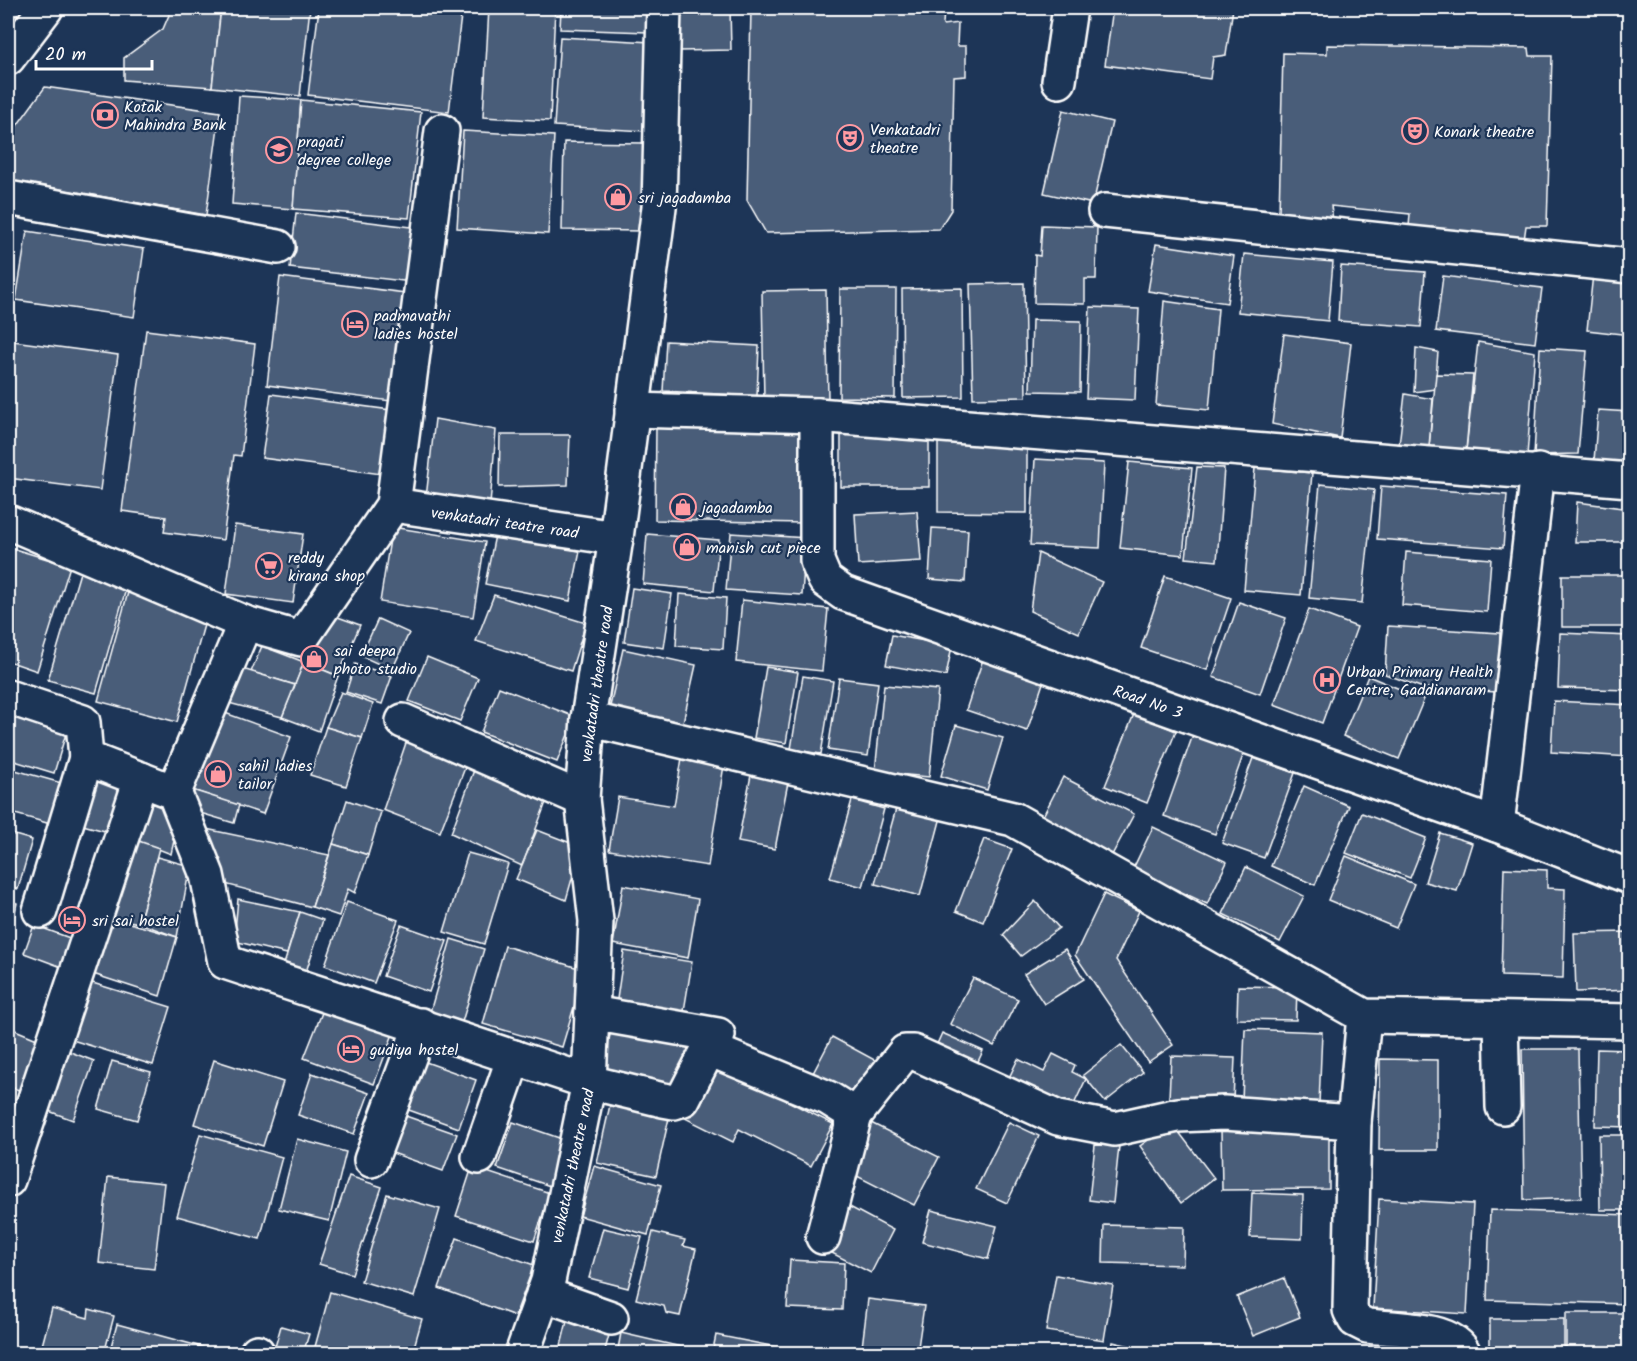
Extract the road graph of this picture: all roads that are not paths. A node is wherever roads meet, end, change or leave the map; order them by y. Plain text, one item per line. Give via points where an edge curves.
1 (46, 8) edge
2 (664, 8) edge
3 (1070, 8) edge
4 (8, 58) edge
5 (1059, 81) dead end
6 (442, 131) dead end
7 (8, 198) edge
8 (1105, 211) dead end
9 (278, 247) dead end
10 (1629, 266) edge
11 (632, 410) junction
12 (817, 415) junction
13 (1538, 471) junction
14 (1629, 480) edge
15 (393, 505) junction
16 (8, 522) edge
17 (616, 538) junction
18 (245, 623) junction
19 (8, 697) edge
20 (588, 719) junction
21 (403, 721) dead end
22 (86, 758) junction
23 (141, 779) junction
24 (174, 792) junction
25 (582, 799) junction
26 (1497, 825) junction
27 (1629, 877) edge
28 (40, 911) dead end
29 (592, 1013) junction
30 (1364, 1016) junction
31 (1501, 1019) junction
32 (1629, 1021) edge
33 (420, 1025) junction
34 (718, 1035) dead end
35 (514, 1057) junction
36 (590, 1082) junction
37 (1503, 1107) dead end
38 (855, 1115) junction
39 (1354, 1122) junction
40 (479, 1157) dead end
41 (371, 1160) dead end
42 (8, 1180) edge
43 (824, 1237) dead end
44 (543, 1294) junction
45 (611, 1318) dead end
46 (522, 1353) edge
47 (1464, 1353) edge

1 - 4 street
2 - 11 street, venkatadri theatre road via 659,207
3 - 5 street
6 - 15 street
7 - 9 street
8 - 10 street
11 - 12 street
11 - 17 street, venkatadri theatre road
12 - 13 street
12 - 26 street, Road No 3 via 817,561 825,580 843,593
13 - 14 street
13 - 26 street
15 - 17 street, venkatadri teatre road
15 - 18 street via 301,639
16 - 18 street
17 - 20 street, venkatadri theatre road
18 - 24 street
19 - 22 street via 83,722
20 - 25 street, venkatadri theatre road
20 - 30 street via 1013,819
21 - 25 street
22 - 23 street
22 - 28 street
23 - 24 street
23 - 42 street
24 - 33 street via 207,875 225,962
25 - 29 street, venkatadri theatre road via 596,921
26 - 27 street, Road No 3
29 - 34 street
29 - 36 street, venkatadri theatre road
30 - 31 street
30 - 39 street
31 - 32 street
31 - 37 street
33 - 35 street
33 - 41 street
35 - 36 street
35 - 40 street
36 - 38 street via 674,1102 683,1098 706,1054 714,1051 828,1098
36 - 44 street, venkatadri theatre road
38 - 39 street via 904,1052 913,1052 1058,1118 1115,1129 1178,1114 1224,1113
38 - 43 street
39 - 47 street via 1350,1310 1355,1320 1367,1326 1447,1335
44 - 45 street
44 - 46 street, venkatadri theatre road

